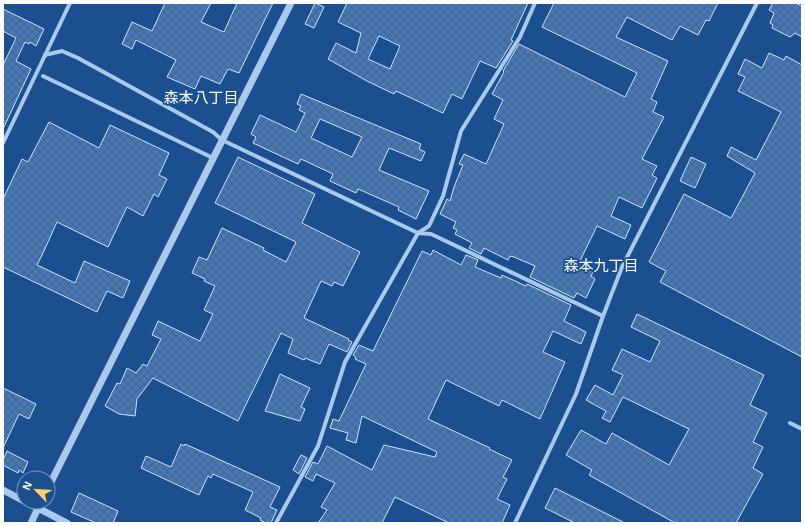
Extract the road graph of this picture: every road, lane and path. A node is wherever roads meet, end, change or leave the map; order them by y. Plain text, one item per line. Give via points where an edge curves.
1 (70, 3) edge
2 (291, 3) edge
3 (535, 3) edge
4 (758, 3) edge
5 (45, 55) junction
6 (43, 76) dead end
7 (222, 140) junction
8 (3, 143) edge
9 (213, 158) junction
10 (418, 233) junction
11 (603, 316) junction
12 (790, 423) dead end
13 (802, 429) edge
14 (56, 472) edge
15 (3, 490) edge
16 (16, 496) edge
17 (37, 510) edge
18 (47, 510) edge
19 (31, 523) edge
20 (67, 523) edge
21 (276, 523) edge
22 (515, 523) edge

1 - 5 street
2 - 7 street
3 - 10 street via 520,37 461,132 443,196 429,226
4 - 11 street via 622,267
5 - 7 street via 62,51 78,58 213,132
5 - 8 street
6 - 9 street
7 - 9 street
7 - 10 street
9 - 14 street
10 - 11 street via 431,234
10 - 21 street via 345,362 318,446
11 - 22 street via 576,394
12 - 13 street
15 - 16 street
17 - 19 street
18 - 20 street

